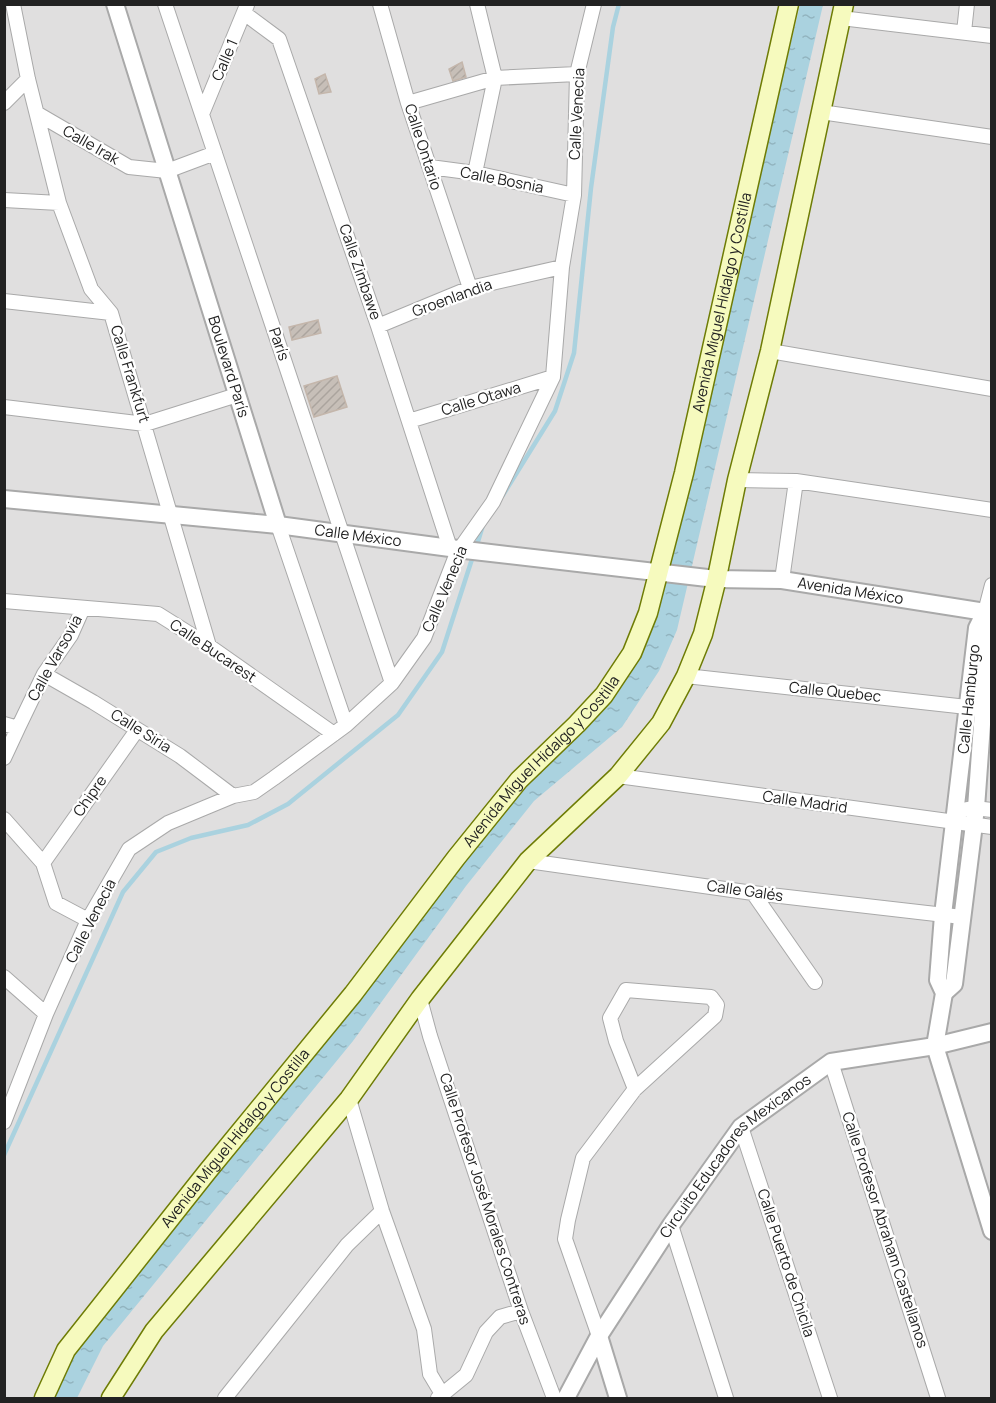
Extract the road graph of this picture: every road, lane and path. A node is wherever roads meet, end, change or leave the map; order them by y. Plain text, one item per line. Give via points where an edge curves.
1 (13, 4) edge
2 (115, 4) edge
3 (165, 4) edge
4 (380, 4) edge
5 (477, 4) edge
6 (594, 4) edge
7 (789, 4) edge
8 (967, 4) edge
9 (246, 9) edge
10 (843, 11) edge
11 (964, 32) junction
12 (992, 36) edge
13 (577, 74) junction
14 (495, 78) junction
15 (28, 79) junction
16 (4, 102) edge
17 (408, 103) junction
18 (821, 112) junction
19 (38, 114) junction
20 (202, 114) junction
21 (992, 137) edge
22 (215, 153) junction
23 (430, 167) junction
24 (167, 171) junction
25 (475, 173) junction
26 (574, 195) junction
27 (4, 200) edge
28 (59, 203) junction
29 (562, 267) junction
30 (470, 288) junction
31 (4, 301) edge
32 (111, 313) junction
33 (378, 326) junction
34 (770, 351) junction
35 (553, 377) junction
36 (992, 389) edge
37 (237, 395) junction
38 (4, 407) edge
39 (409, 421) junction
40 (145, 424) junction
41 (736, 480) junction
42 (796, 481) junction
43 (4, 499) edge
44 (992, 510) edge
45 (171, 515) junction
46 (278, 525) junction
47 (342, 533) junction
48 (458, 549) junction
49 (659, 573) junction
50 (713, 579) junction
51 (782, 580) junction
52 (992, 585) edge
53 (4, 601) edge
54 (83, 608) junction
55 (988, 613) edge
56 (209, 646) junction
57 (44, 674) junction
58 (686, 676) junction
59 (392, 683) junction
60 (976, 708) junction
61 (346, 725) junction
62 (11, 726) edge
63 (137, 730) junction
64 (334, 734) junction
65 (4, 758) edge
66 (618, 776) junction
67 (233, 796) junction
68 (984, 809) edge
69 (956, 817) junction
70 (4, 819) edge
71 (974, 825) junction
72 (992, 827) edge
73 (528, 861) junction
74 (43, 862) junction
75 (753, 893) junction
76 (944, 915) junction
77 (962, 917) junction
78 (88, 920) junction
79 (4, 977) edge
80 (815, 982) dead end
81 (944, 993) junction
82 (420, 999) junction
83 (46, 1014) junction
84 (992, 1032) edge
85 (935, 1046) junction
86 (831, 1062) junction
87 (635, 1089) junction
88 (349, 1099) junction
89 (4, 1122) edge
90 (741, 1128) junction
91 (382, 1211) junction
92 (671, 1225) junction
93 (992, 1231) edge
94 (522, 1311) junction
95 (599, 1336) junction
96 (440, 1396) edge
97 (45, 1398) edge
98 (111, 1398) edge
99 (225, 1398) edge
100 (554, 1398) edge
101 (566, 1398) edge
102 (618, 1398) edge
103 (726, 1398) edge
104 (831, 1398) edge
105 (938, 1398) edge

1 - 15 street, Calle Frankfurt
2 - 24 street, Boulevard París
3 - 20 street, París
4 - 17 street, Calle Ontario
5 - 14 street
6 - 13 street, Calle Venecia
7 - 49 main road, Avenida Miguel Hidalgo y Costilla
8 - 11 street
9 - 20 street, Calle 1
9 - 33 street, Calle Zimbawe via 279,39
10 - 11 street
10 - 18 main road
11 - 12 street
13 - 14 street
13 - 26 street, Calle Venecia
14 - 17 street
14 - 25 street
15 - 16 street
15 - 19 street, Calle Frankfurt
17 - 23 street, Calle Ontario
18 - 21 street
18 - 34 main road
19 - 24 street, Calle Irak via 129,167
19 - 28 street, Calle Frankfurt
20 - 22 street, París
22 - 24 street, Calle Irak
22 - 47 street, París
23 - 25 street, Calle Bosnia
23 - 30 street, Calle Ontario
24 - 37 street, Boulevard París
25 - 26 street, Calle Bosnia
26 - 29 street, Calle Venecia
27 - 28 street
28 - 32 street, Calle Frankfurt via 91,289
29 - 30 street, Groenlandia
29 - 35 street, Calle Venecia
30 - 33 street, Groenlandia
31 - 32 street
32 - 40 street, Calle Frankfurt
33 - 39 street, Calle Zimbawe
34 - 36 street
34 - 41 main road
35 - 39 street, Calle Otawa
35 - 48 street, Calle Venecia via 493,502
37 - 40 street
37 - 46 street, Boulevard París
38 - 40 street
39 - 48 street, Calle Zimbawe
40 - 45 street, Calle Frankfurt
41 - 42 street
41 - 50 main road
42 - 44 street
42 - 51 street
43 - 45 street, Calle México
45 - 46 street, Calle México
45 - 56 street, Calle Frankfurt
46 - 47 street, Calle México
46 - 61 street, Boulevard París
47 - 48 street, Calle México
47 - 59 street, París
48 - 49 street, Calle México
48 - 59 street, Calle Venecia via 424,638
49 - 50 street, Calle México
49 - 97 main road, Avenida Miguel Hidalgo y Costilla via 632,653 604,695 519,780 456,858 353,993 66,1350
50 - 51 street, Avenida México
50 - 58 main road via 703,634
51 - 55 street, Avenida México
52 - 55 street
53 - 54 street, Calle Bucarest
54 - 56 street, Calle Bucarest via 158,614
54 - 57 street, Calle Varsovia via 71,635
55 - 60 street, Calle Hamburgo via 977,628
56 - 64 street, Calle Bucarest
57 - 62 street, Calle Varsovia
57 - 63 street, Calle Siria
58 - 60 street, Calle Quebec
58 - 66 main road via 661,723
59 - 61 street, Calle Venecia
60 - 68 street, Calle Hamburgo
60 - 69 street, Calle Hamburgo
61 - 64 street, Calle Venecia
62 - 65 street, Calle Varsovia
63 - 67 street, Calle Siria
63 - 74 street, Chipre
64 - 67 street, Calle Venecia via 254,792
66 - 69 street, Calle Madrid
66 - 73 main road
67 - 78 street, Calle Venecia via 168,823 129,849
68 - 69 street, Calle Madrid
68 - 71 street, Calle Hamburgo
69 - 71 street, Calle Madrid
69 - 76 street, Calle Hamburgo
70 - 74 street
71 - 72 street, Calle Madrid
71 - 77 street, Calle Hamburgo
73 - 75 street, Calle Galés
73 - 82 main road
74 - 78 street via 56,903
75 - 76 street, Calle Galés
75 - 80 street
76 - 77 street, Calle Galés
76 - 81 street, Calle Hamburgo via 938,980
77 - 81 street, Calle Hamburgo via 954,984
78 - 83 street, Calle Venecia
79 - 83 street
81 - 85 street, Calle Hamburgo
82 - 88 main road
82 - 94 street, Calle Profesor José Morales Contreras
83 - 89 street, Calle Venecia
84 - 85 street, Circuito Educadores Mexicanos
85 - 86 street, Circuito Educadores Mexicanos
85 - 93 street
86 - 90 street, Circuito Educadores Mexicanos
86 - 105 street, Calle Profesor Abraham Castellanos
87 - 87 street via 610,1018 626,990 711,997 717,1005 715,1016
87 - 95 street via 583,1158 565,1239
88 - 91 street
88 - 98 main road via 154,1331
90 - 92 street, Circuito Educadores Mexicanos
90 - 104 street, Calle Puerto de Chicila
91 - 96 street via 424,1329 430,1374
91 - 99 street via 347,1245
92 - 95 street, Circuito Educadores Mexicanos
92 - 103 street
94 - 96 street via 500,1317 486,1332 466,1375
94 - 100 street, Calle Profesor José Morales Contreras
95 - 101 street, Circuito Educadores Mexicanos
95 - 102 street

